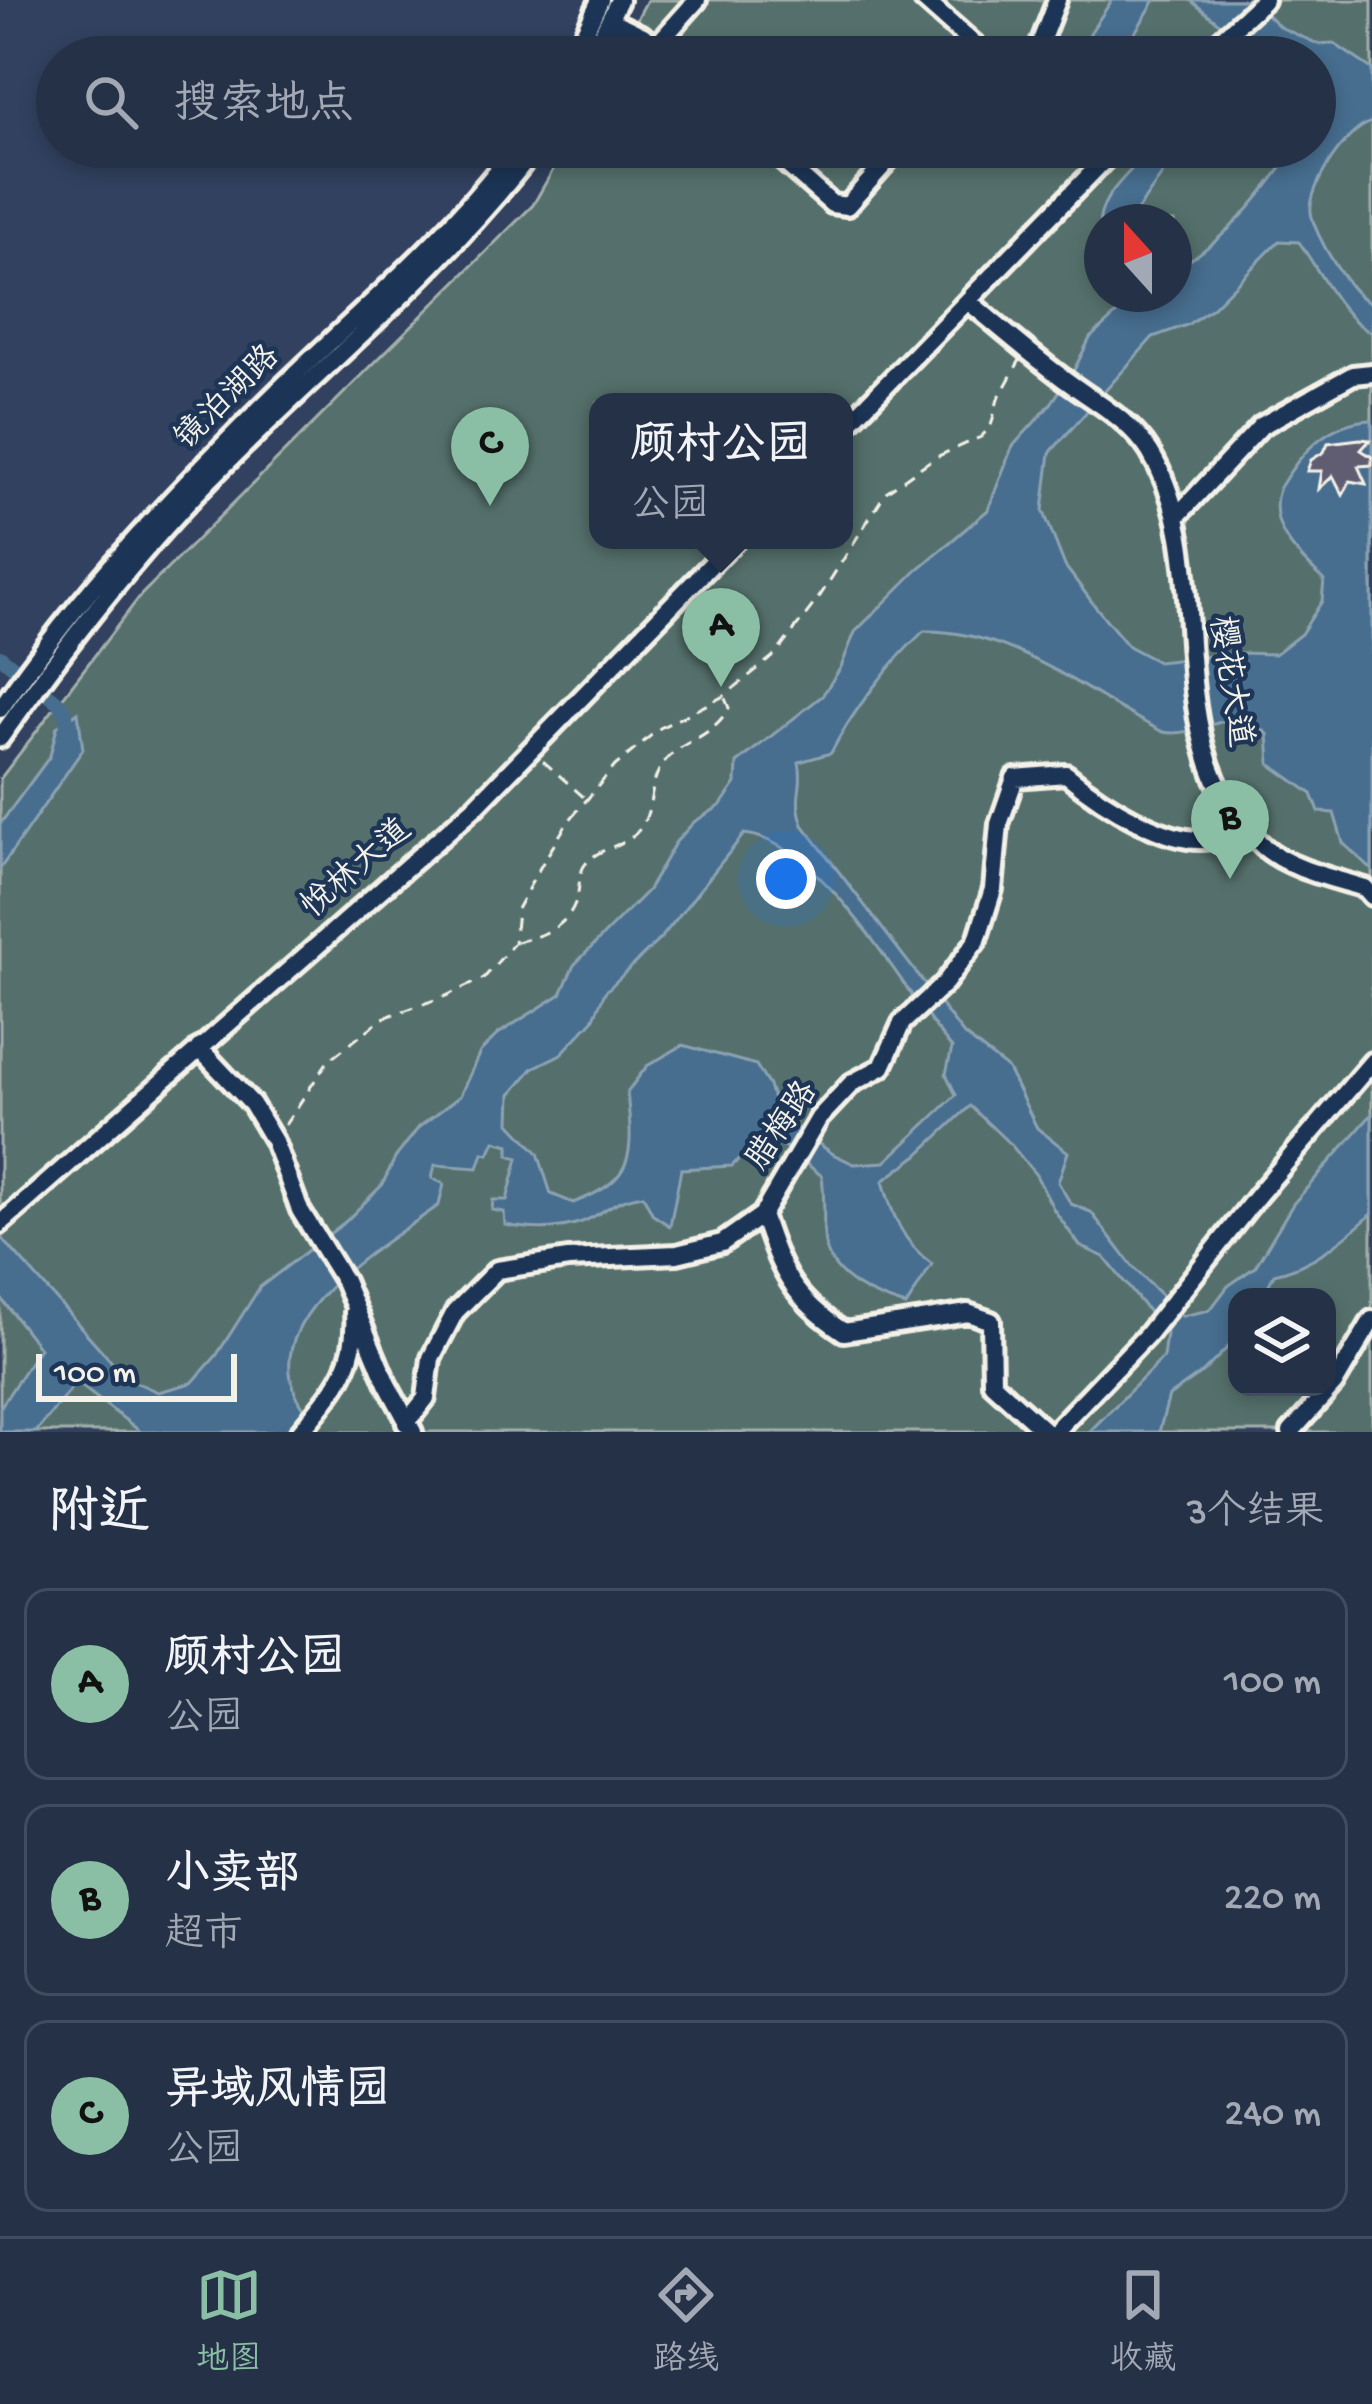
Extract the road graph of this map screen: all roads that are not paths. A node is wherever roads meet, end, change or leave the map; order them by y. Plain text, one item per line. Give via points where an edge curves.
1 (600, 0) edge
2 (620, 0) edge
3 (697, 0) edge
4 (924, 0) edge
5 (1057, 0) edge
6 (1264, 0) edge
7 (610, 20) junction
8 (583, 36) edge
9 (602, 36) edge
10 (643, 36) edge
11 (672, 36) edge
12 (963, 36) edge
13 (1043, 36) edge
14 (1225, 36) edge
15 (498, 168) edge
16 (517, 168) edge
17 (791, 168) edge
18 (881, 168) edge
19 (1098, 168) edge
20 (968, 301) junction
21 (1372, 373) edge
22 (853, 419) edge
23 (1179, 514) junction
24 (726, 549) edge
25 (40, 667) junction
26 (7, 709) edge
27 (0, 738) edge
28 (1244, 824) junction
29 (1372, 896) edge
30 (200, 1048) junction
31 (1372, 1062) edge
32 (762, 1215) junction
33 (1, 1223) edge
34 (354, 1303) junction
35 (1372, 1320) edge
36 (410, 1427) edge
37 (300, 1432) edge
38 (1050, 1432) edge
39 (1292, 1432) edge

1 - 8 street
2 - 7 street
3 - 11 street
4 - 12 street
5 - 13 street
6 - 14 street
7 - 9 street
7 - 10 street
15 - 25 street, 镜泊湖路 via 408,271 193,476 92,588
16 - 25 street, 镜泊湖路 via 429,268 205,484
17 - 18 street via 832,205 847,206
19 - 20 street
20 - 22 street
20 - 23 street, 樱花大道 via 1138,436
21 - 23 street via 1353,375 1261,426
23 - 28 street, 樱花大道 via 1203,749
24 - 30 street, 悦林大道 via 474,808
25 - 26 street
26 - 27 street
28 - 29 street, 樱花大道 via 1265,848
28 - 32 street, 腊梅路 via 1215,839 1162,833 1100,802 1066,774 1015,778 977,940 902,1023 882,1067 852,1083 819,1118
30 - 33 street, 悦林大道
30 - 34 street via 253,1104 300,1210
31 - 38 street via 1147,1335
32 - 36 street, 腊梅路 via 722,1243 677,1254 496,1270 454,1312
32 - 38 street via 781,1272 844,1332 968,1313 991,1321 992,1383
34 - 36 street
34 - 37 street via 348,1368
35 - 39 street via 1334,1384

